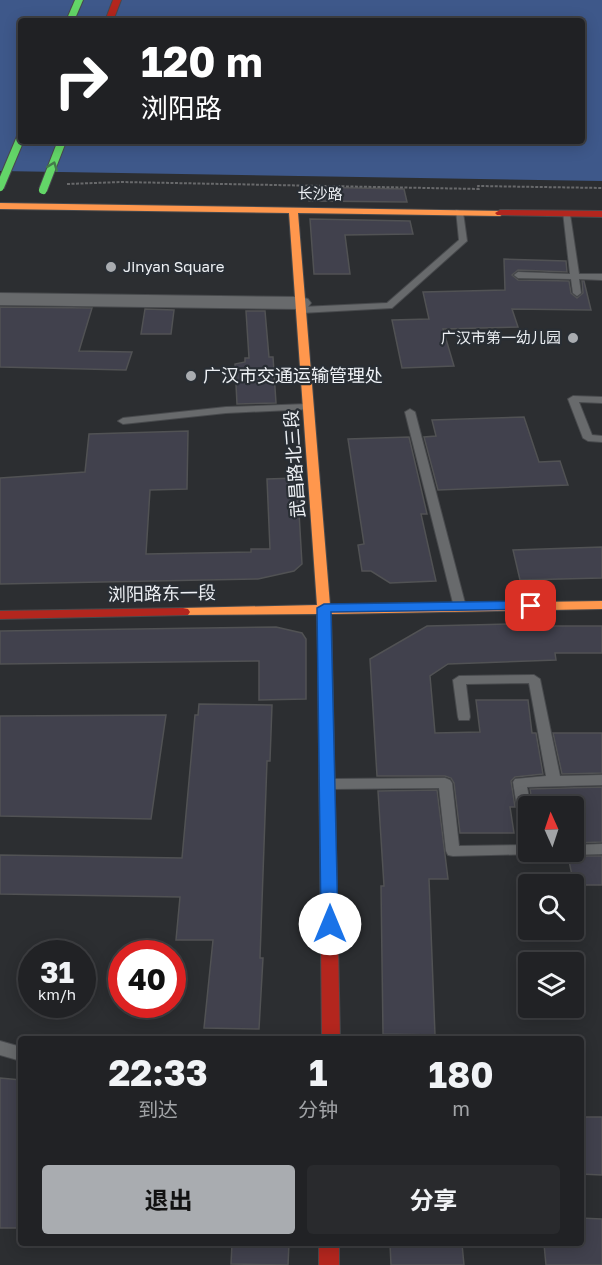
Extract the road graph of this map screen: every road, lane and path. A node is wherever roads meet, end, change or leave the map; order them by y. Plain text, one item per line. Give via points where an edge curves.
1 (79, 0) edge
2 (117, 0) edge
3 (71, 18) edge
4 (110, 18) edge
5 (18, 144) edge
6 (61, 144) edge
7 (66, 184) dead end
8 (0, 187) edge
9 (602, 188) edge
10 (0, 206) edge
11 (38, 206) junction
12 (294, 210) junction
13 (459, 212) junction
14 (566, 214) junction
15 (602, 214) edge
16 (518, 275) dead end
17 (575, 276) junction
18 (602, 277) edge
19 (577, 293) dead end
20 (0, 299) edge
21 (301, 307) junction
22 (602, 400) edge
23 (308, 407) junction
24 (410, 412) dead end
25 (123, 421) dead end
26 (602, 439) edge
27 (602, 604) edge
28 (460, 606) junction
29 (324, 608) junction
30 (0, 615) edge
31 (464, 717) dead end
32 (602, 780) edge
33 (554, 781) junction
34 (328, 784) junction
35 (522, 796) edge
36 (602, 849) edge
37 (518, 850) edge
38 (584, 850) edge
39 (331, 1036) edge
40 (0, 1048) edge
41 (18, 1053) edge
42 (329, 1246) edge
43 (329, 1265) edge

1 - 3 street
2 - 4 street
5 - 8 street, bridge
11 -> 6 street, bridge
7 - 9 path
10 - 11 street, 长沙路
11 - 12 street, 长沙路
12 - 13 street, 长沙路
12 - 21 street, 武昌路北三段
13 - 14 street, 长沙路
13 - 21 lane via 463,241 389,306
14 - 15 street, 长沙路
14 - 17 lane
16 - 17 lane
17 - 18 lane
17 - 19 lane
20 - 21 street
21 - 23 street, 武昌路北三段
22 - 26 lane via 573,399 588,438
23 - 25 lane via 226,410
23 - 29 street, 武昌路北三段
24 - 28 lane
27 - 28 street, 浏阳路东一段
28 - 29 street, 浏阳路东一段
29 - 30 street, 浏阳路东一段
29 - 34 street, 武昌路北三段
31 - 33 lane via 459,680 534,679
32 - 33 lane
33 - 35 lane via 520,782
34 - 37 lane via 445,783 453,851
34 - 39 street, 武昌路北三段
36 - 38 lane
40 - 41 lane
42 - 43 street

